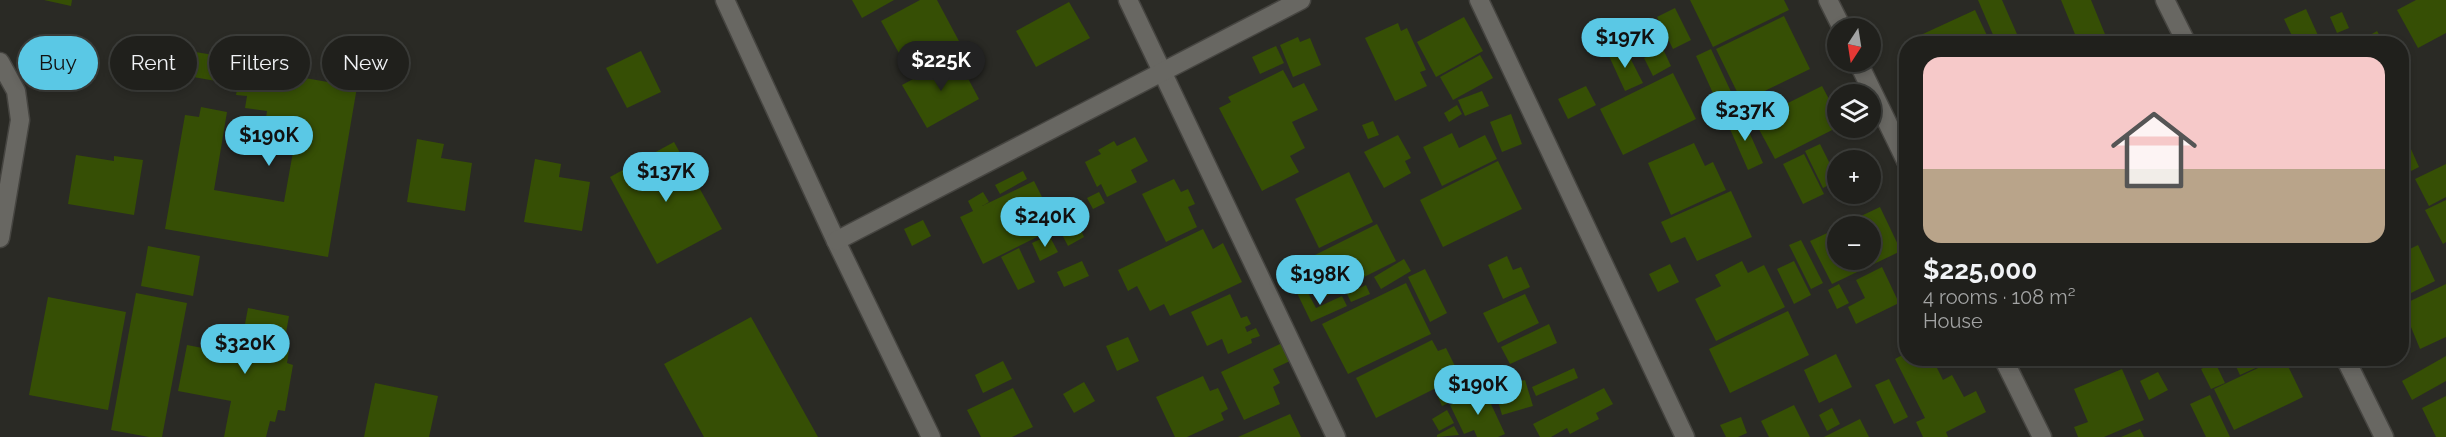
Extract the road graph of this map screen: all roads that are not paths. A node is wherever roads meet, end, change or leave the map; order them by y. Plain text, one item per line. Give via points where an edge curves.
1 (725, 0) edge
2 (1128, 0) edge
3 (1301, 0) edge
4 (1479, 0) edge
5 (1828, 0) edge
6 (2165, 0) edge
7 (1837, 18) edge
8 (2183, 36) edge
9 (0, 62) edge
10 (1163, 72) junction
11 (1863, 72) edge
12 (1899, 147) edge
13 (0, 238) edge
14 (836, 241) junction
15 (2007, 366) edge
16 (2349, 366) edge
17 (931, 437) edge
18 (1336, 437) edge
19 (1685, 437) edge
20 (2042, 437) edge
21 (2384, 437) edge

1 - 14 street
2 - 10 street
3 - 10 street
4 - 19 street
5 - 7 street
6 - 8 street
9 - 13 street via 16,91 20,120
10 - 14 street
10 - 18 street
11 - 12 street
14 - 17 street
15 - 20 street
16 - 21 street

